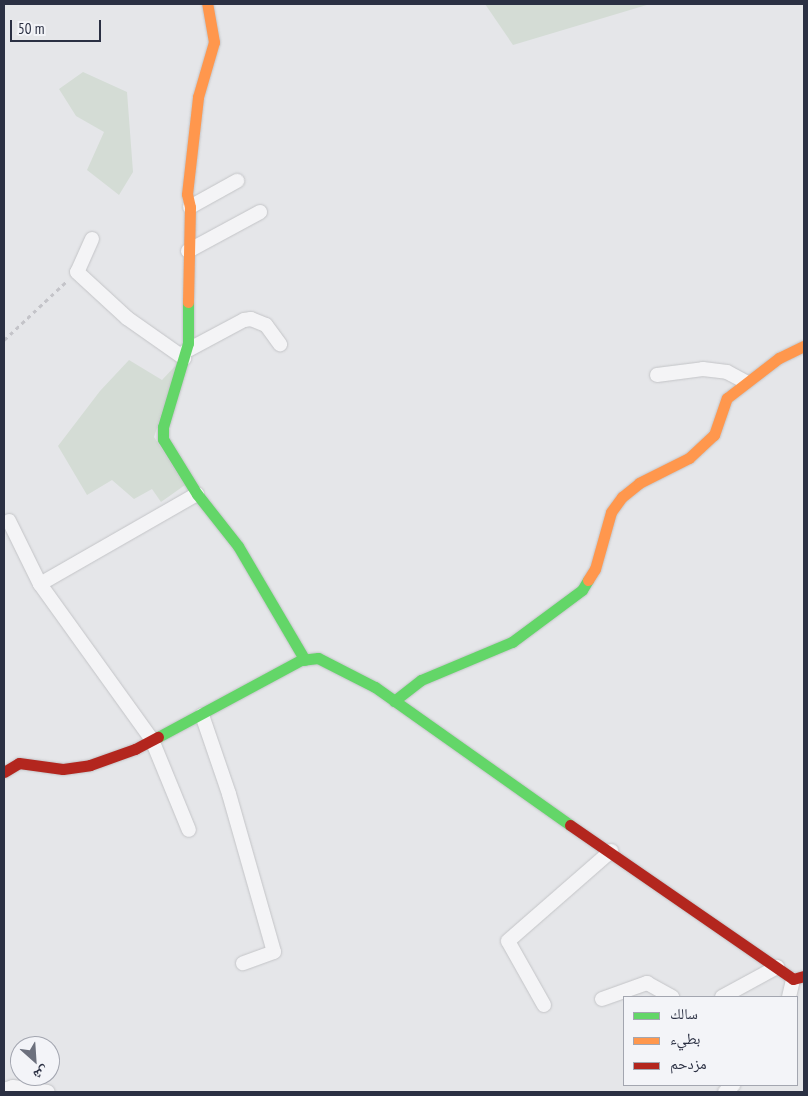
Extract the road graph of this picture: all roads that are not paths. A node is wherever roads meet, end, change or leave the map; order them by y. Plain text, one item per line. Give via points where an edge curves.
1 (207, 4) edge
2 (237, 181) dead end
3 (190, 207) junction
4 (260, 212) dead end
5 (92, 239) dead end
6 (188, 251) junction
7 (280, 344) dead end
8 (804, 346) edge
9 (185, 354) junction
10 (656, 375) dead end
11 (746, 382) junction
12 (197, 494) junction
13 (9, 521) dead end
14 (40, 584) junction
15 (305, 660) junction
16 (394, 701) junction
17 (202, 715) junction
18 (152, 740) junction
19 (4, 772) edge
20 (190, 830) dead end
21 (611, 851) junction
22 (243, 963) dead end
23 (777, 967) junction
24 (799, 978) edge
25 (670, 996) edge
26 (724, 996) edge
27 (790, 996) edge
28 (602, 1000) dead end
29 (544, 1005) dead end
30 (4, 1090) edge
31 (48, 1092) edge

1 - 3 street via 214,42 198,98 189,162 187,194
2 - 3 street
3 - 6 street
4 - 6 street
5 - 9 street via 77,272 127,318
6 - 9 street
7 - 9 street via 266,325 251,319
8 - 11 street
9 - 12 street via 163,426 163,439
10 - 11 street via 703,369 727,372
11 - 16 street via 727,398 714,435 689,458 639,483 622,497 611,512 595,569 582,590 512,642 475,660 420,680
12 - 14 street
12 - 15 street via 238,546
13 - 14 street
14 - 18 street
15 - 16 street via 318,658 375,687
15 - 17 street
16 - 21 street via 545,810
17 - 18 street
17 - 22 street via 232,804 274,952
18 - 19 street via 90,765 63,769 19,763
18 - 20 street
21 - 23 street
21 - 29 street via 508,941
23 - 24 street
23 - 26 street
24 - 27 street
25 - 28 street via 647,983
30 - 31 street via 13,1087

